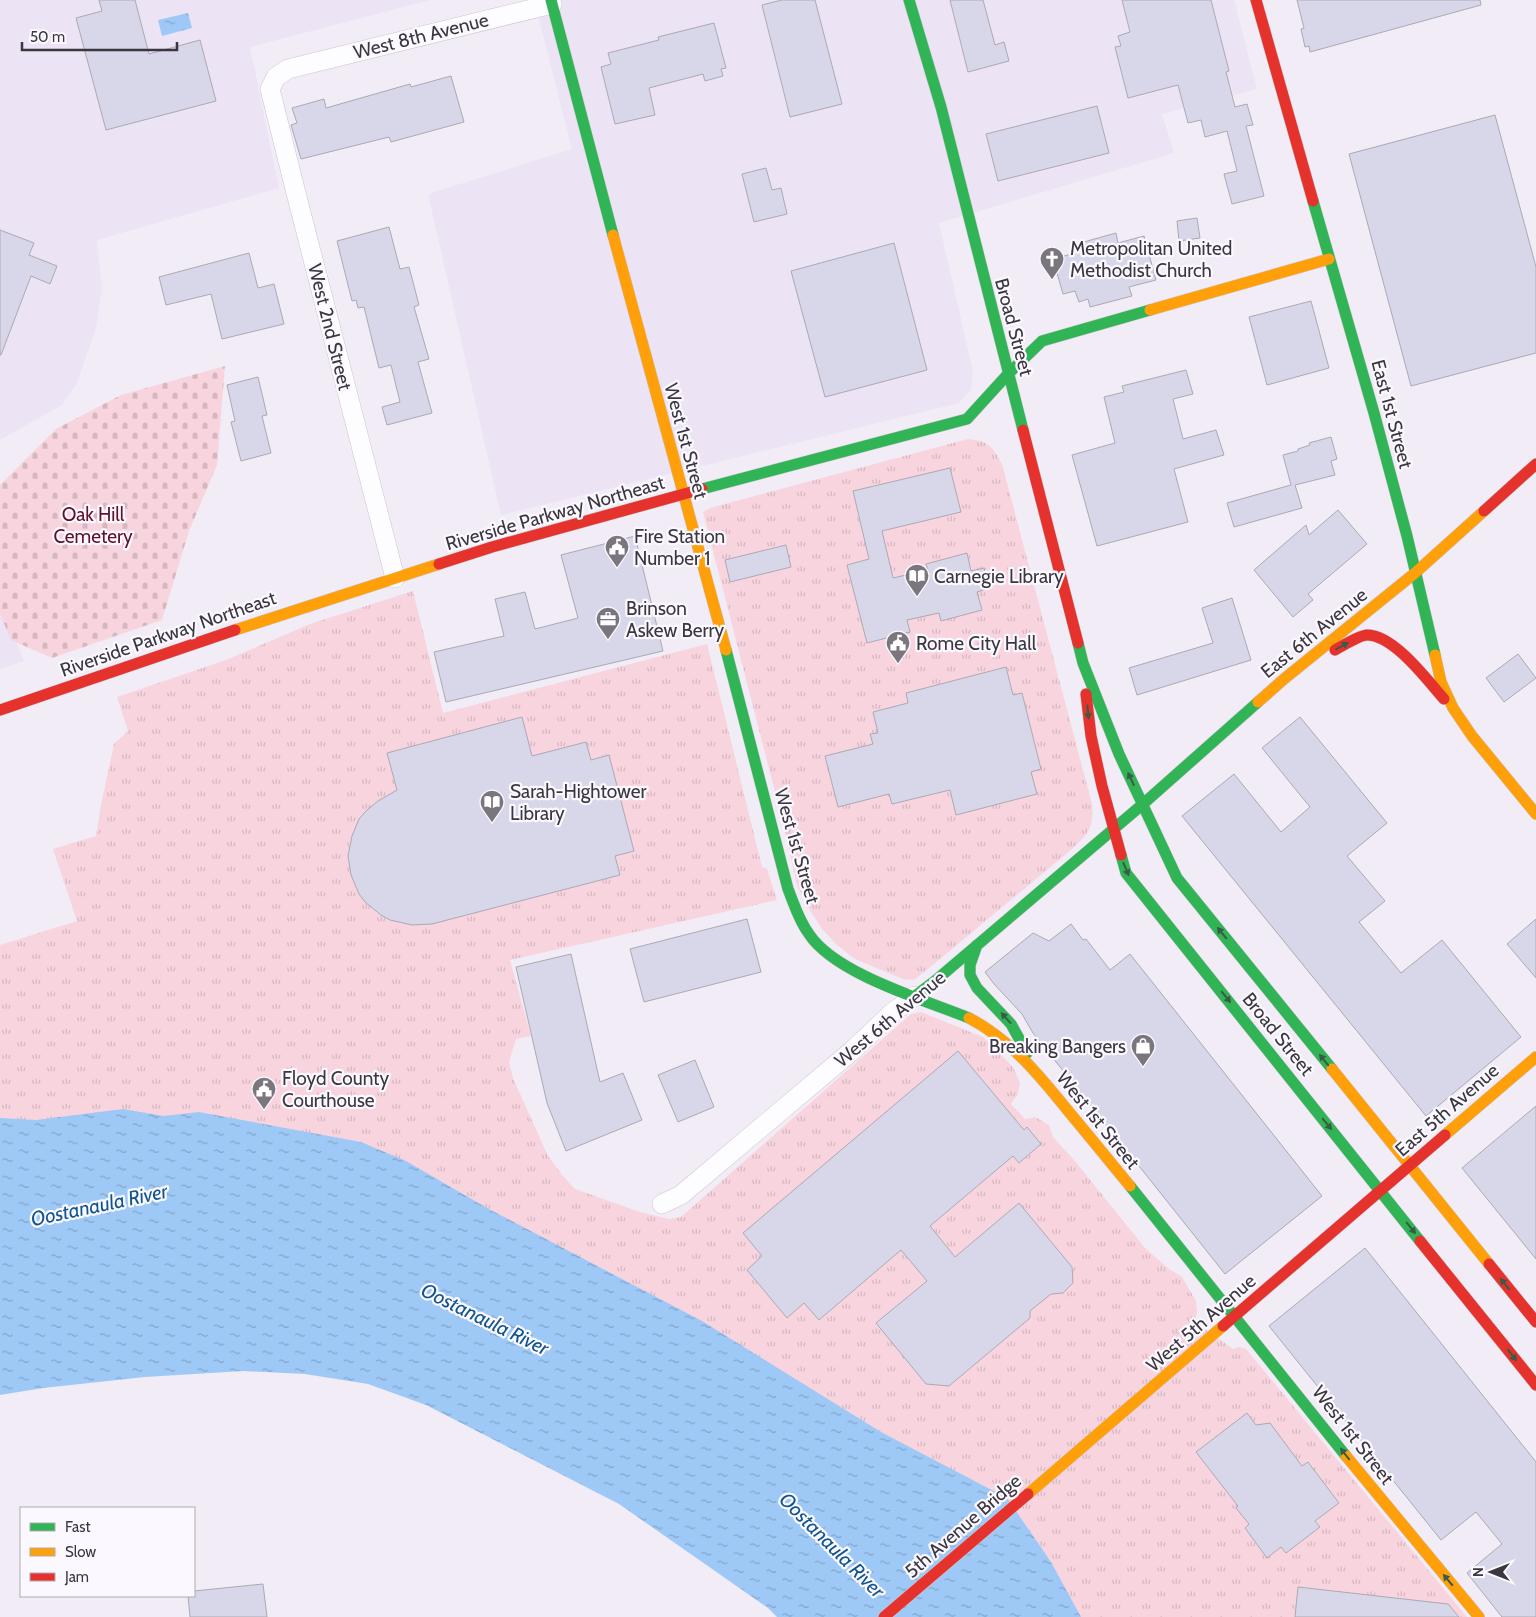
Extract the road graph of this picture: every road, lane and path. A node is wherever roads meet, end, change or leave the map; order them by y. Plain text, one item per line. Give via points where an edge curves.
1 (909, 0) edge
2 (1256, 0) edge
3 (554, 2) edge
4 (276, 76) joint
5 (1329, 259) junction
6 (1008, 374) junction
7 (1536, 464) edge
8 (683, 495) junction
9 (1415, 572) junction
10 (394, 578) junction
11 (1083, 663) junction
12 (1284, 679) junction
13 (1453, 708) junction
14 (0, 710) edge
15 (1143, 804) junction
16 (1536, 814) edge
17 (1114, 829) junction
18 (977, 945) junction
19 (915, 996) junction
20 (1536, 1057) edge
21 (1039, 1075) junction
22 (1409, 1166) junction
23 (1381, 1190) junction
24 (662, 1204) dead end
25 (1235, 1315) junction
26 (1536, 1322) edge
27 (1536, 1385) edge
28 (1042, 1481) joint
29 (884, 1617) edge
30 (1479, 1617) edge

1 - 6 street, Broad Street via 941,107
2 - 5 street, East 1st Street
3 - 4 street, West 8th Avenue via 288,69
3 - 8 street, West 1st Street
4 - 10 street, West 2nd Street via 270,88
5 - 6 street, Riverside Parkway Northeast via 1042,341
5 - 9 street, East 1st Street via 1374,413
6 - 8 street, Riverside Parkway Northeast via 967,420
6 - 11 street, Broad Street
7 - 9 street, East 6th Avenue
8 - 10 street, Riverside Parkway Northeast via 492,546
8 - 19 street, West 1st Street via 788,889 798,914 809,934 825,952 846,966
9 - 12 street, East 6th Avenue
9 - 13 street, East 1st Street via 1441,682
10 - 14 street, Riverside Parkway Northeast
15 -> 11 street, Broad Street via 1119,754
11 -> 17 street, Broad Street via 1090,736
12 -> 13 street via 1357,638 1374,636 1394,646
12 - 15 street, East 6th Avenue
13 - 16 street, East 1st Street
15 - 17 street, East 6th Avenue
22 -> 15 street, Broad Street via 1177,878
17 - 18 street, West 6th Avenue
17 -> 23 street, Broad Street via 1126,873
18 - 19 street, West 6th Avenue
21 -> 18 street via 1012,1024 977,988 970,974
19 - 21 street, West 1st Street via 988,1028
19 - 24 street, West 6th Avenue via 681,1195
20 - 22 street, East 5th Avenue
21 - 25 street, West 1st Street
22 - 23 street, East 5th Avenue
26 -> 22 street, Broad Street
23 - 25 street, West 5th Avenue
23 -> 27 street, Broad Street
25 - 28 street, West 5th Avenue
30 -> 25 street, West 1st Street via 1382,1501
28 - 29 street, 5th Avenue Bridge

